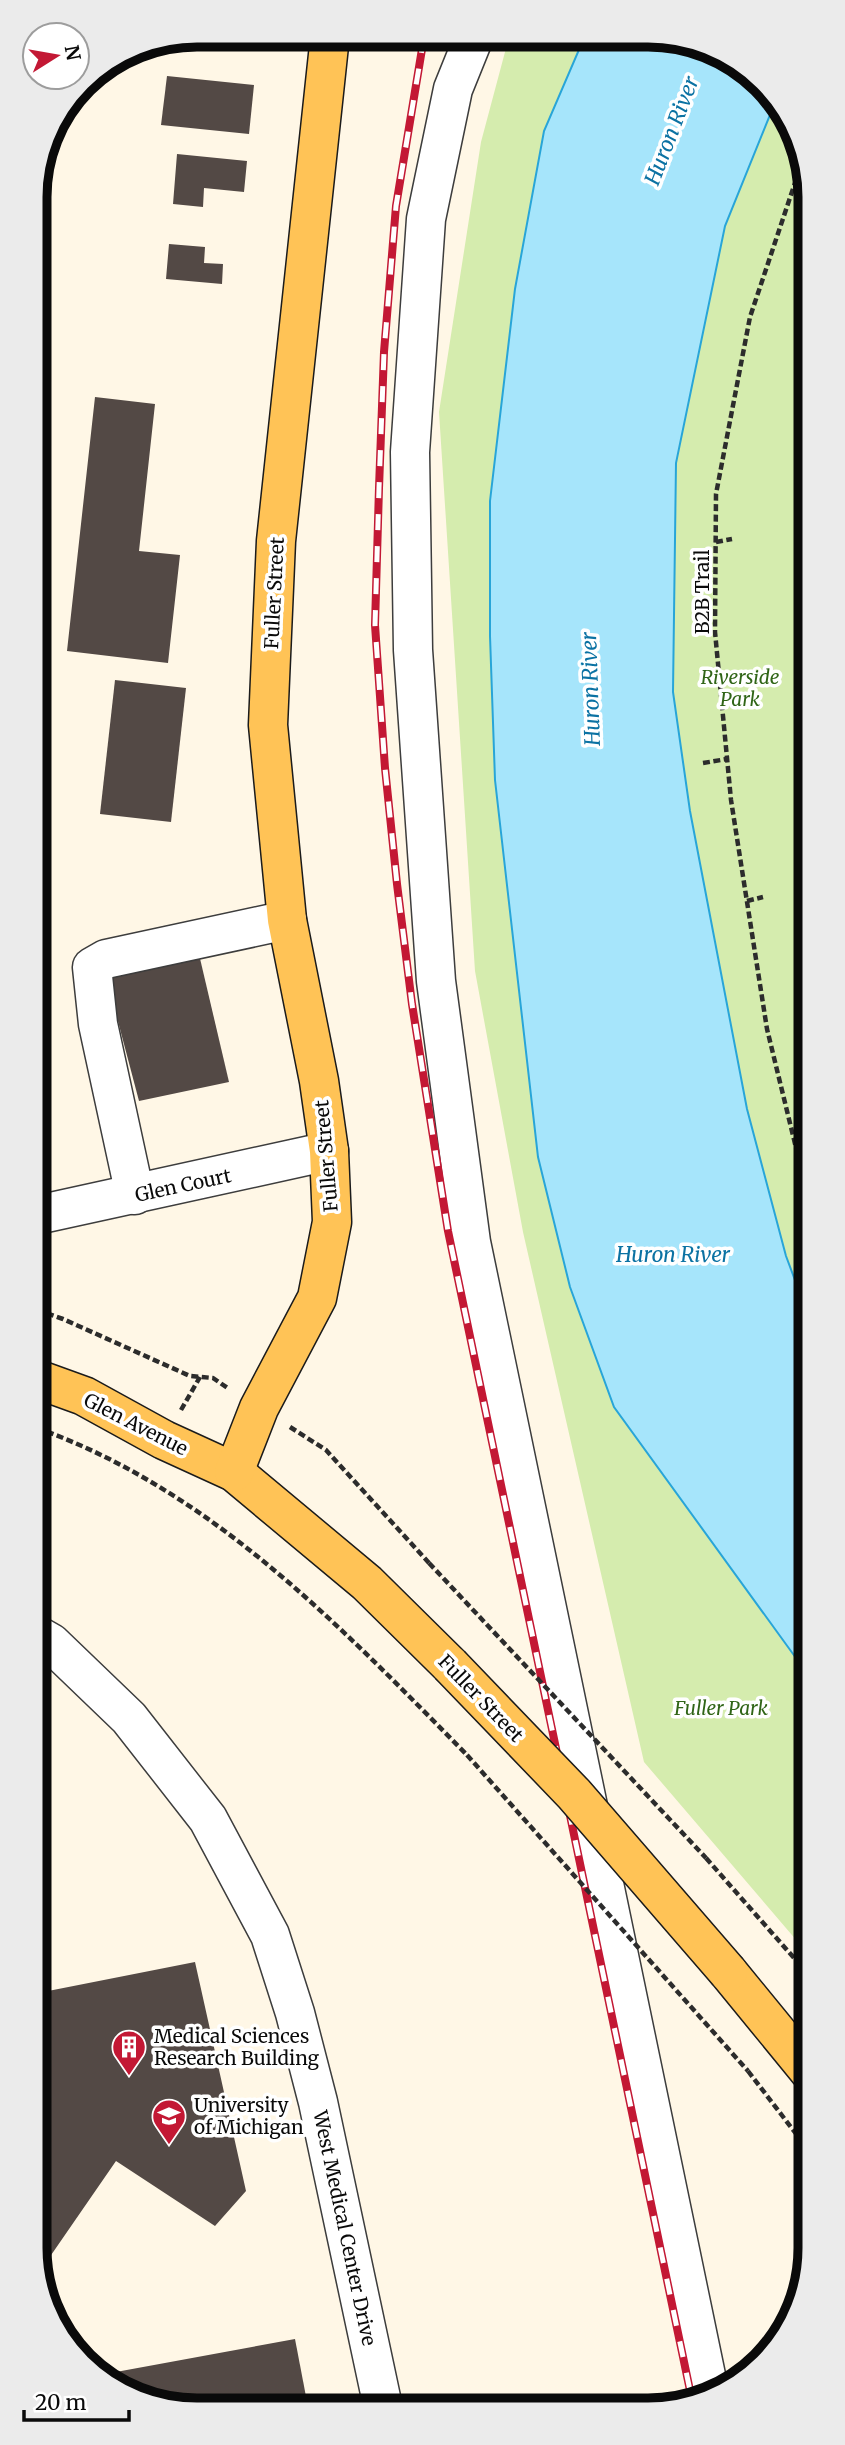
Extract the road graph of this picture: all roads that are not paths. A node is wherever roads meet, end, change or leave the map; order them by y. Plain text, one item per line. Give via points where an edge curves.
1 (329, 47) edge
2 (470, 47) edge
3 (287, 920) junction
4 (329, 1151) junction
5 (135, 1195) junction
6 (48, 1213) edge
7 (47, 1382) edge
8 (234, 1472) junction
9 (47, 1641) edge
10 (797, 2056) edge
11 (708, 2385) edge
12 (381, 2398) edge

1 - 3 main road, Fuller Street via 275,554 268,725
2 - 11 street via 453,89 426,219 410,452 413,650 436,981 471,1242
3 - 4 main road, Fuller Street
3 - 5 street via 106,960 92,967 98,1024
4 - 5 street, Glen Court
4 - 8 main road, Fuller Street via 332,1222 317,1298 258,1408
5 - 6 street, Glen Court
7 - 8 main road, Glen Avenue
8 - 10 main road, Fuller Street, bridge via 367,1583 450,1665 574,1794
9 - 12 street, West Medical Center Drive via 129,1718 208,1819 270,1935 318,2102

